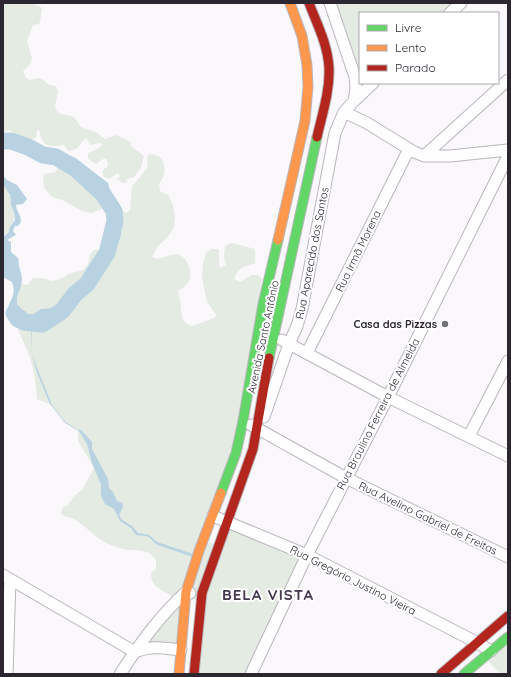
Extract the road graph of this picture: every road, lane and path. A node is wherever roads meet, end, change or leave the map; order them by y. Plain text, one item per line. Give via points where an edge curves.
1 (290, 3) edge
2 (309, 3) edge
3 (330, 3) edge
4 (461, 3) edge
5 (451, 12) edge
6 (508, 80) edge
7 (372, 84) edge
8 (354, 101) junction
9 (344, 112) junction
10 (409, 149) junction
11 (508, 150) edge
12 (424, 156) junction
13 (508, 156) edge
14 (258, 329) junction
15 (273, 336) junction
16 (289, 344) junction
17 (307, 353) junction
18 (508, 361) edge
19 (388, 397) junction
20 (243, 421) junction
21 (258, 429) junction
22 (470, 436) junction
23 (508, 456) edge
24 (346, 478) junction
25 (213, 516) junction
26 (227, 521) junction
27 (307, 555) junction
28 (508, 557) edge
29 (6, 577) edge
30 (186, 592) junction
31 (202, 593) junction
32 (508, 616) edge
33 (508, 637) edge
34 (476, 642) junction
35 (181, 650) junction
36 (490, 651) junction
37 (135, 652) junction
38 (7, 674) edge
39 (120, 674) edge
40 (179, 674) edge
41 (194, 674) edge
42 (251, 674) edge
43 (441, 674) edge
44 (464, 674) edge

1 - 14 street, Avenida Santo Antônio via 299,25 305,51 307,106
2 - 15 street, Avenida Santo Antônio via 328,59 327,90
3 - 8 street via 355,77
4 - 5 street
6 - 12 street
7 - 8 street, Rua Aparecido dos Santos
8 - 9 street, Rua Aparecido dos Santos
9 - 10 street
9 - 16 street, Rua Aparecido dos Santos via 332,146 302,309
10 - 12 street
10 - 17 street, Rua Irmã Morena
11 - 12 street
13 - 19 street, Rua Braulino Ferreira de Almeida
14 - 15 street
14 - 20 street, Avenida Santo Antônio
15 - 16 street
15 - 21 street, Avenida Santo Antônio
16 - 17 street
16 - 21 street, Rua Aparecido dos Santos
17 - 19 street
18 - 22 street
19 - 22 street
19 - 24 street, Rua Braulino Ferreira de Almeida
20 - 21 street, Rua Avelino Gabriel de Freitas
20 - 25 street, Avenida Santo Antônio via 236,453
21 - 24 street, Rua Avelino Gabriel de Freitas
21 - 26 street, Avenida Santo Antônio via 249,462
22 - 23 street
24 - 27 street, Rua Braulino Ferreira de Almeida
24 - 28 street, Rua Avelino Gabriel de Freitas
25 - 26 street, Rua Gregório Justino Vieira
25 - 30 street, Avenida Santo Antônio
26 - 27 street, Rua Gregório Justino Vieira
26 - 31 street, Avenida Santo Antônio
27 - 34 street, Rua Gregório Justino Vieira
27 - 42 street, Rua Braulino Ferreira de Almeida
29 - 37 street
29 - 38 street
30 - 31 street
30 - 35 street, Avenida Santo Antônio
30 - 37 street
31 - 41 street, Avenida Santo Antônio
32 - 34 street
33 - 36 street
34 - 36 street, Rua Gregório Justino Vieira
34 - 43 street
35 - 37 street via 158,647
35 - 40 street, Avenida Santo Antônio
36 - 44 street
37 - 39 street

